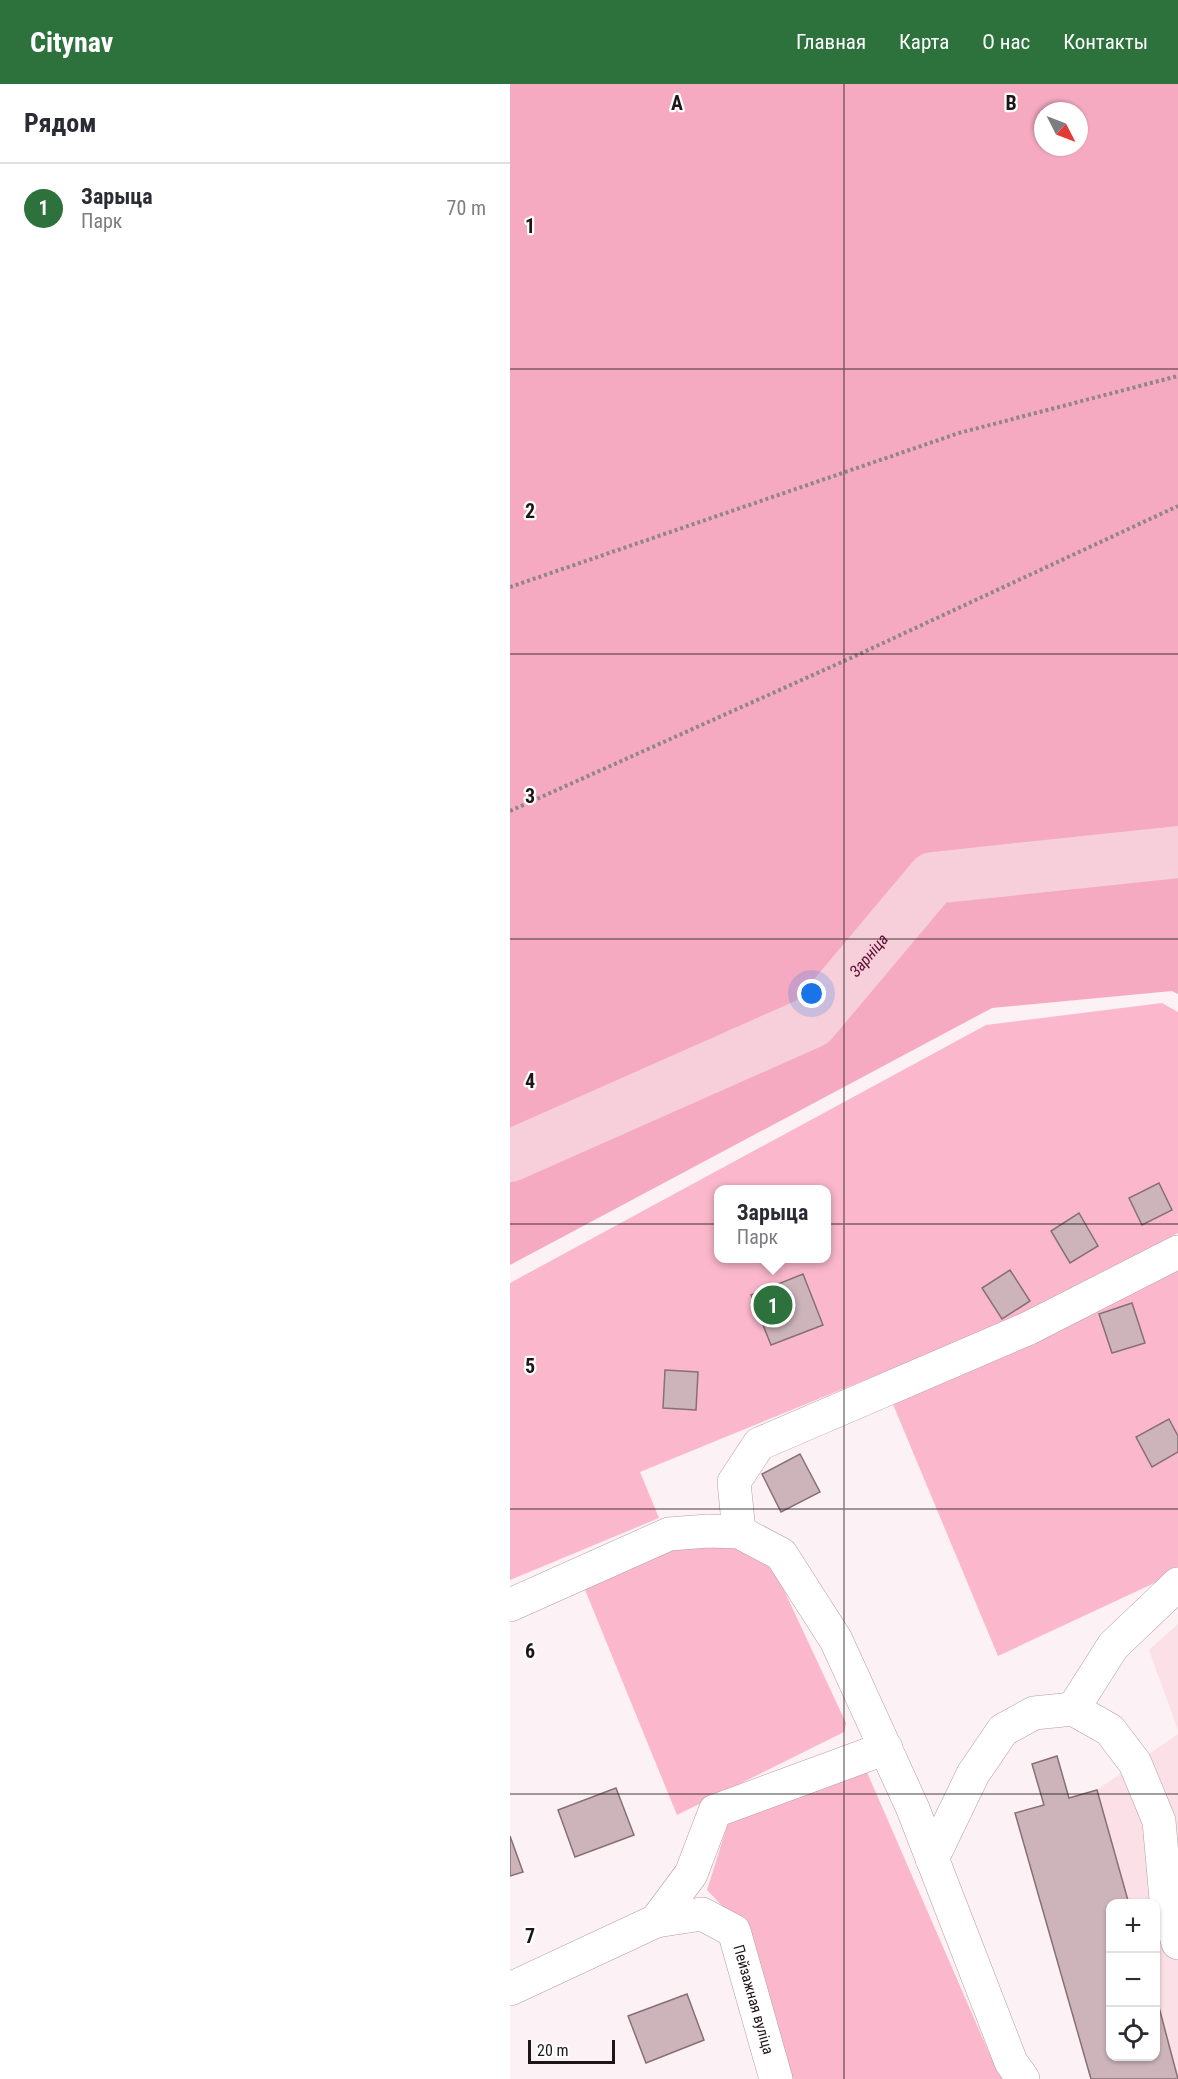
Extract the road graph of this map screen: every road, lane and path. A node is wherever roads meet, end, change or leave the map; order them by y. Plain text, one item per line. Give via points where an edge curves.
1 (1178, 376) edge
2 (1178, 506) edge
3 (510, 587) edge
4 (510, 811) edge
5 (1178, 1252) edge
6 (739, 1532) junction
7 (1178, 1584) edge
8 (510, 1605) edge
9 (1073, 1709) junction
10 (886, 1748) junction
11 (932, 1859) junction
12 (656, 1922) junction
13 (1178, 1943) edge
14 (510, 1989) edge
15 (776, 2079) edge
16 (1023, 2079) edge

1 - 3 path via 959,433
2 - 4 path
5 - 6 street via 1029,1328 759,1444 734,1482
6 - 8 street via 669,1534
6 - 10 street via 781,1554 837,1641
7 - 9 street via 1113,1646
9 - 11 street via 1034,1713 1003,1730 973,1774
9 - 13 street via 1110,1730 1135,1763 1159,1821 1166,1899
10 - 11 street
10 - 12 street via 715,1811 691,1874
11 - 16 street via 991,2016 1011,2062
12 - 14 street
12 - 15 street, Пейзажная вуліца via 702,1914 734,1932

